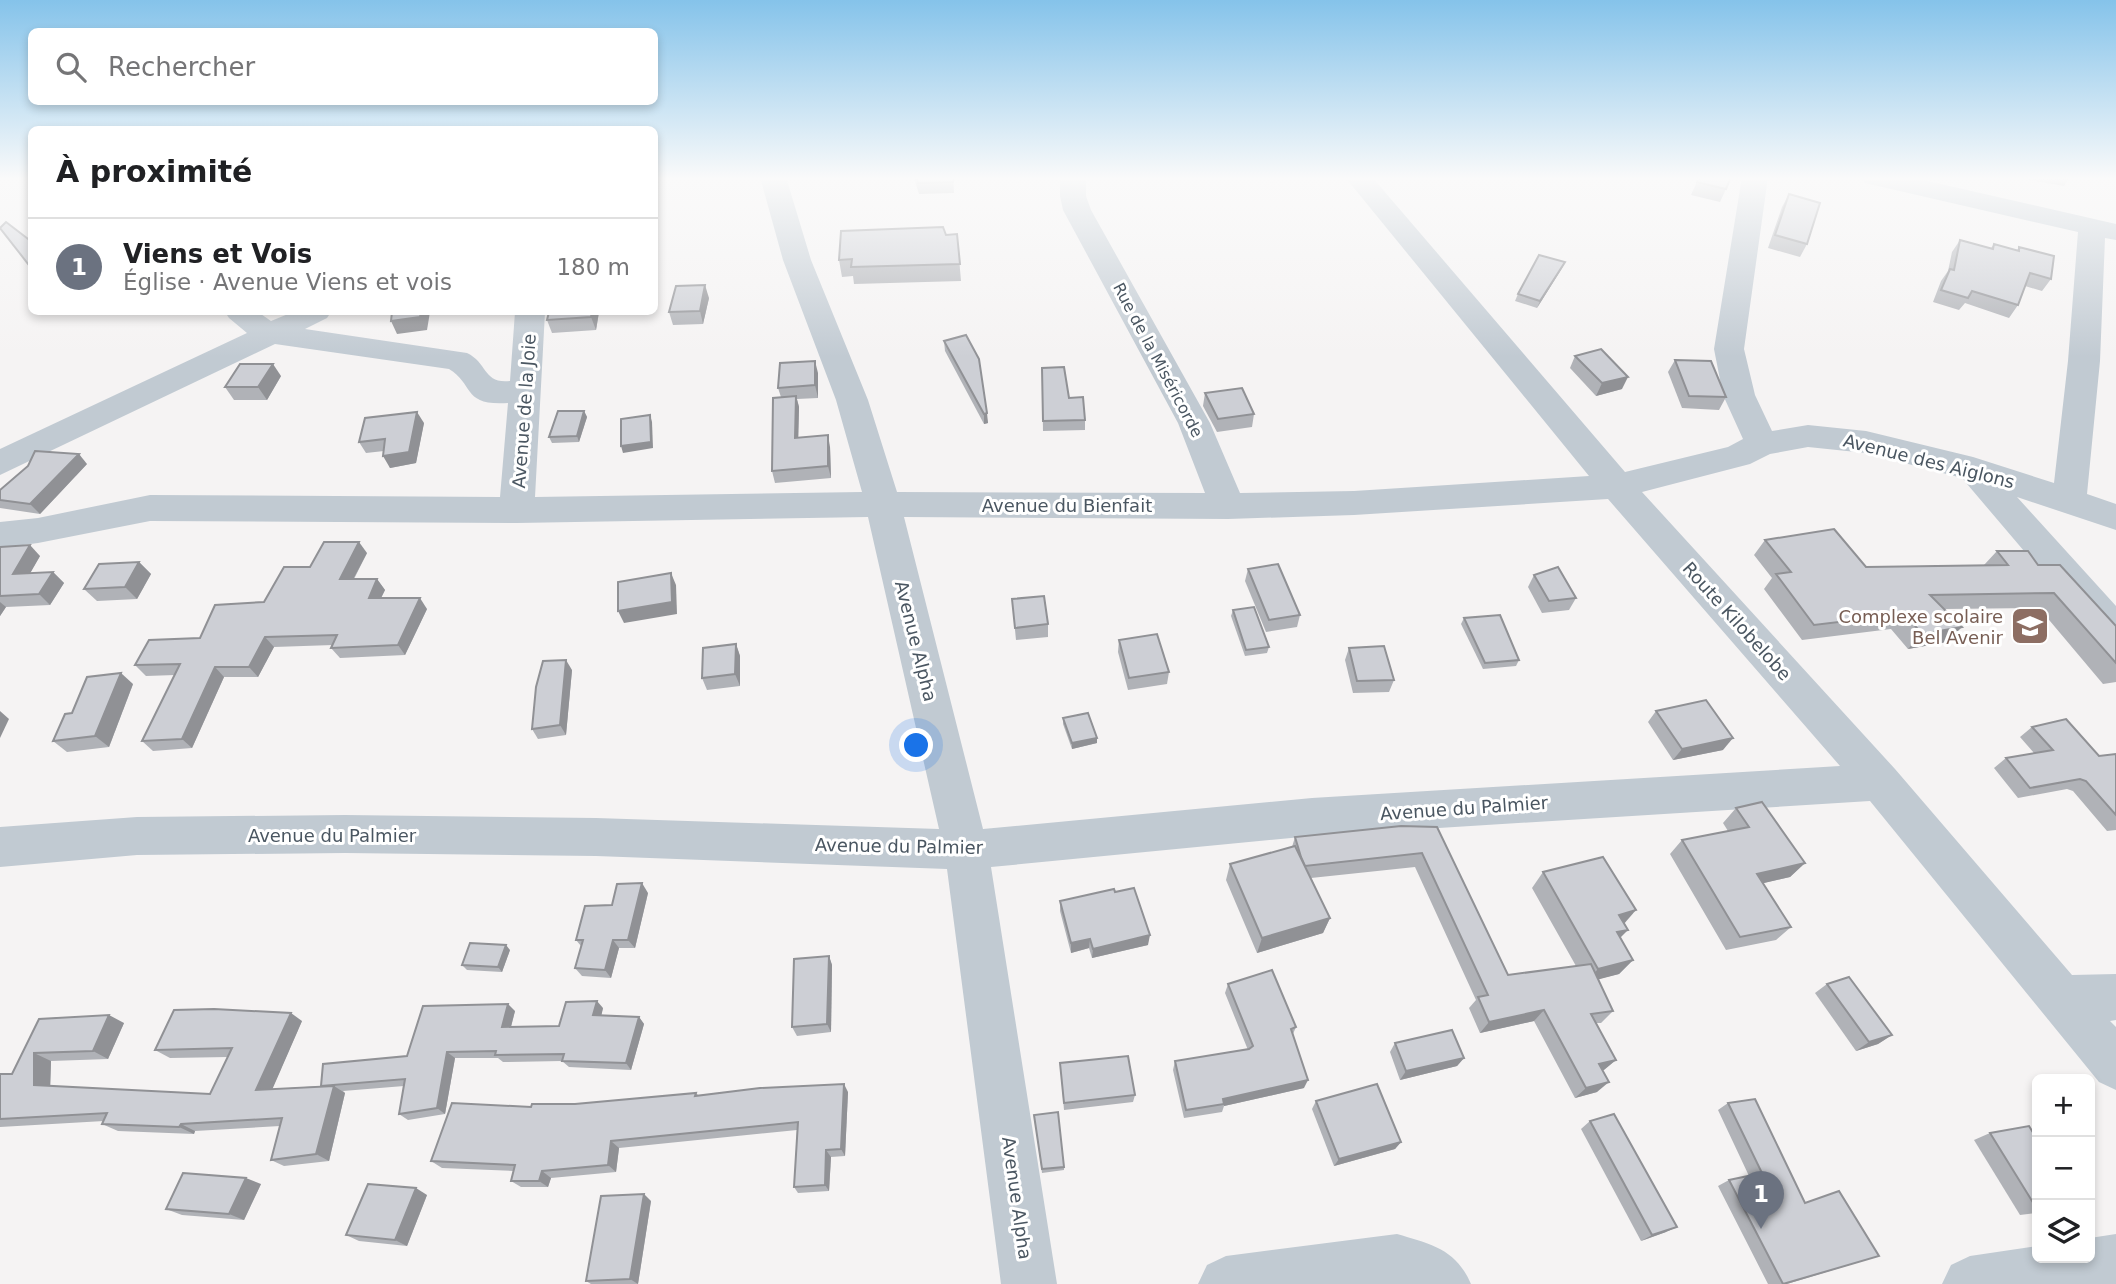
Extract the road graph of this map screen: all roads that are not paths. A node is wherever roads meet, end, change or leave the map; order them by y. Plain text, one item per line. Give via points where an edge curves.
1 (790, 237) edge
2 (1092, 237) edge
3 (1408, 237) edge
4 (1746, 237) edge
5 (2103, 237) edge
6 (244, 315) edge
7 (309, 315) edge
8 (530, 315) edge
9 (267, 333) junction
10 (525, 390) junction
11 (1762, 444) junction
12 (3, 457) edge
13 (1973, 468) junction
14 (1617, 485) junction
15 (2069, 499) junction
16 (883, 504) junction
17 (1228, 506) junction
18 (517, 510) junction
19 (2116, 517) edge
20 (0, 536) edge
21 (2116, 632) edge
22 (1880, 782) junction
23 (0, 846) edge
24 (967, 849) junction
25 (2116, 997) edge
26 (2062, 999) junction
27 (2116, 1065) edge
28 (2116, 1261) edge
29 (1029, 1284) edge
30 (1226, 1284) edge
31 (1443, 1284) edge
32 (1970, 1284) edge

1 - 16 street, Avenue Alpha via 852,400
2 - 17 street, Rue de la Miséricorde via 1194,423
3 - 14 street, Route Kilobelobe
4 - 11 street via 1729,349 1739,395
5 - 15 street
6 - 9 street
7 - 9 street
8 - 10 street, Avenue de la Joie
9 - 10 street via 456,360 467,364 483,389
9 - 12 street
10 - 18 street, Avenue de la Joie
11 - 13 street, Avenue des Aiglons via 1833,437
11 - 14 street, Avenue des Aiglons via 1738,456
13 - 15 street, Avenue des Aiglons
13 - 21 street
14 - 17 street, Avenue du Bienfait via 1354,503
14 - 22 street, Route Kilobelobe
15 - 19 street, Avenue des Aiglons
16 - 17 street, Avenue du Bienfait
16 - 18 street, Avenue du Bienfait
16 - 24 street, Avenue Alpha
18 - 20 street, Avenue du Bienfait via 150,508
22 - 24 street, Avenue du Palmier via 1312,817
22 - 26 street, Route Kilobelobe
23 - 24 street, Avenue du Palmier via 137,836 345,834
24 - 29 street, Avenue Alpha
25 - 26 street
26 - 27 street, Route Kilobelobe
28 - 32 street
30 - 31 street via 1397,1261 1424,1269

